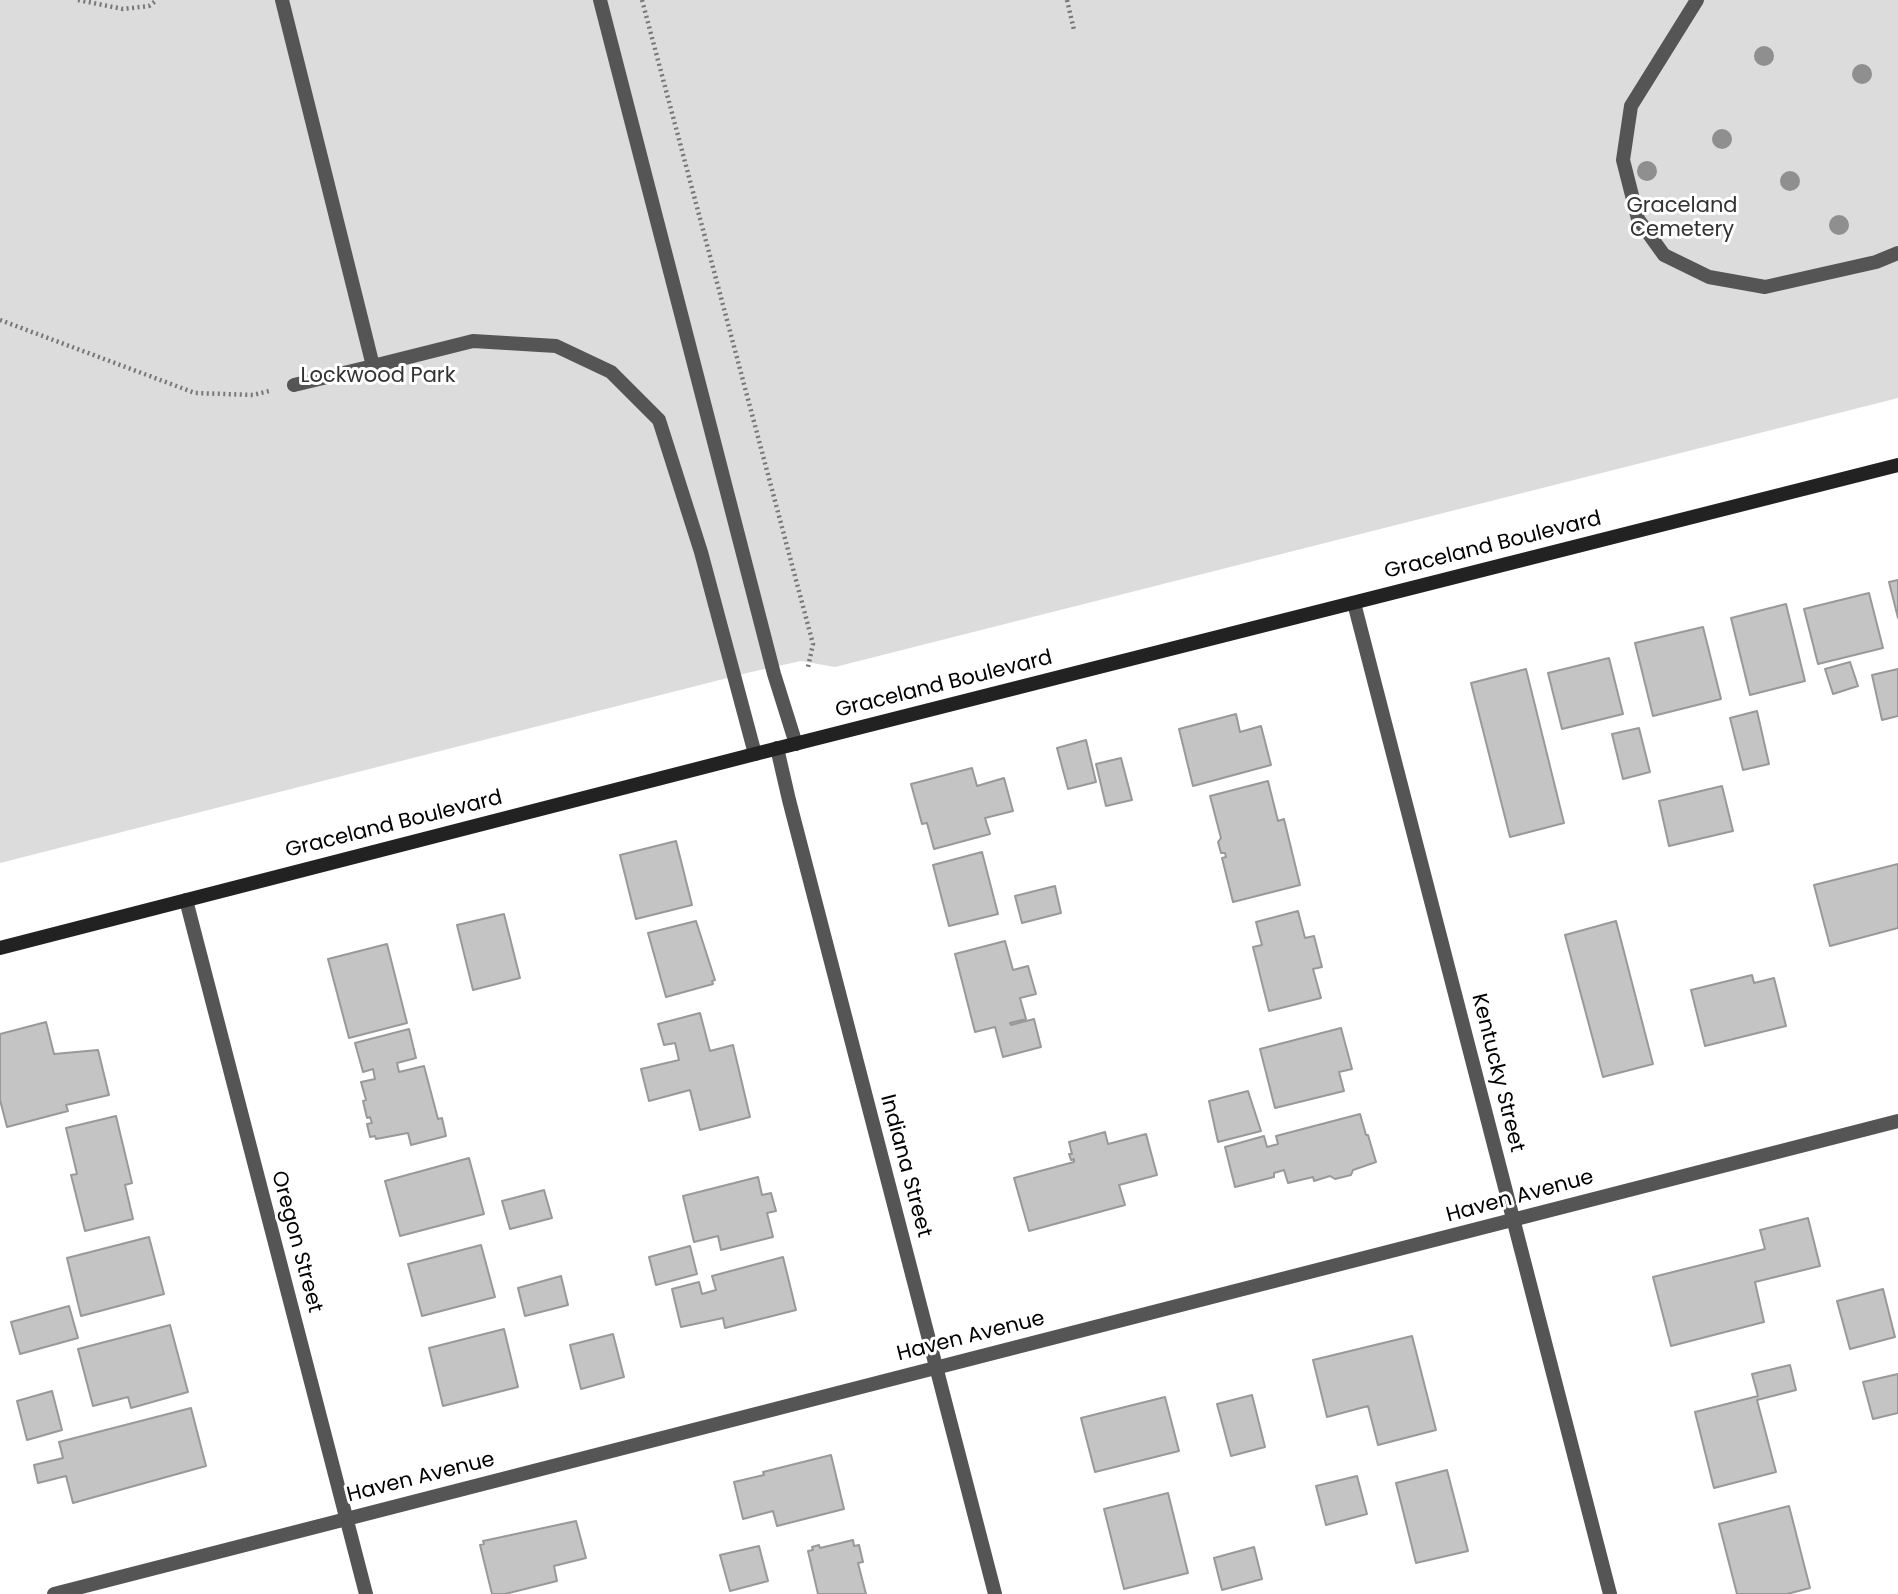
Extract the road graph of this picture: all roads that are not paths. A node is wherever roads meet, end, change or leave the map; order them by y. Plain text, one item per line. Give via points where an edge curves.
1 (282, 0) edge
2 (600, 0) edge
3 (1697, 0) edge
4 (1898, 253) edge
5 (373, 366) junction
6 (294, 385) road end
7 (1898, 465) edge
8 (1354, 603) junction
9 (796, 744) junction
10 (777, 748) junction
11 (755, 754) junction
12 (186, 900) junction
13 (0, 948) edge
14 (1898, 1121) edge
15 (1514, 1220) junction
16 (936, 1368) junction
17 (347, 1519) junction
18 (54, 1594) edge
19 (366, 1594) edge
20 (995, 1594) edge
21 (1610, 1594) edge

1 - 5 street
2 - 9 street
3 - 4 street via 1630,106 1623,160 1638,219 1664,256 1709,277 1766,287
5 - 6 street
5 - 11 street via 487,341 556,346 621,381 659,420 701,552
7 - 8 street, Graceland Boulevard
8 - 9 street, Graceland Boulevard
8 - 15 street, Kentucky Street
9 - 10 street, Graceland Boulevard
10 - 11 street, Graceland Boulevard
10 - 16 street, Indiana Street
11 - 12 street, Graceland Boulevard
12 - 13 street, Graceland Boulevard
12 - 17 street, Oregon Street
14 - 15 street, Haven Avenue
15 - 16 street, Haven Avenue
15 - 21 street, Kentucky Street
16 - 17 street, Haven Avenue
16 - 20 street, Indiana Street
17 - 18 street, Haven Avenue
17 - 19 street, Oregon Street

